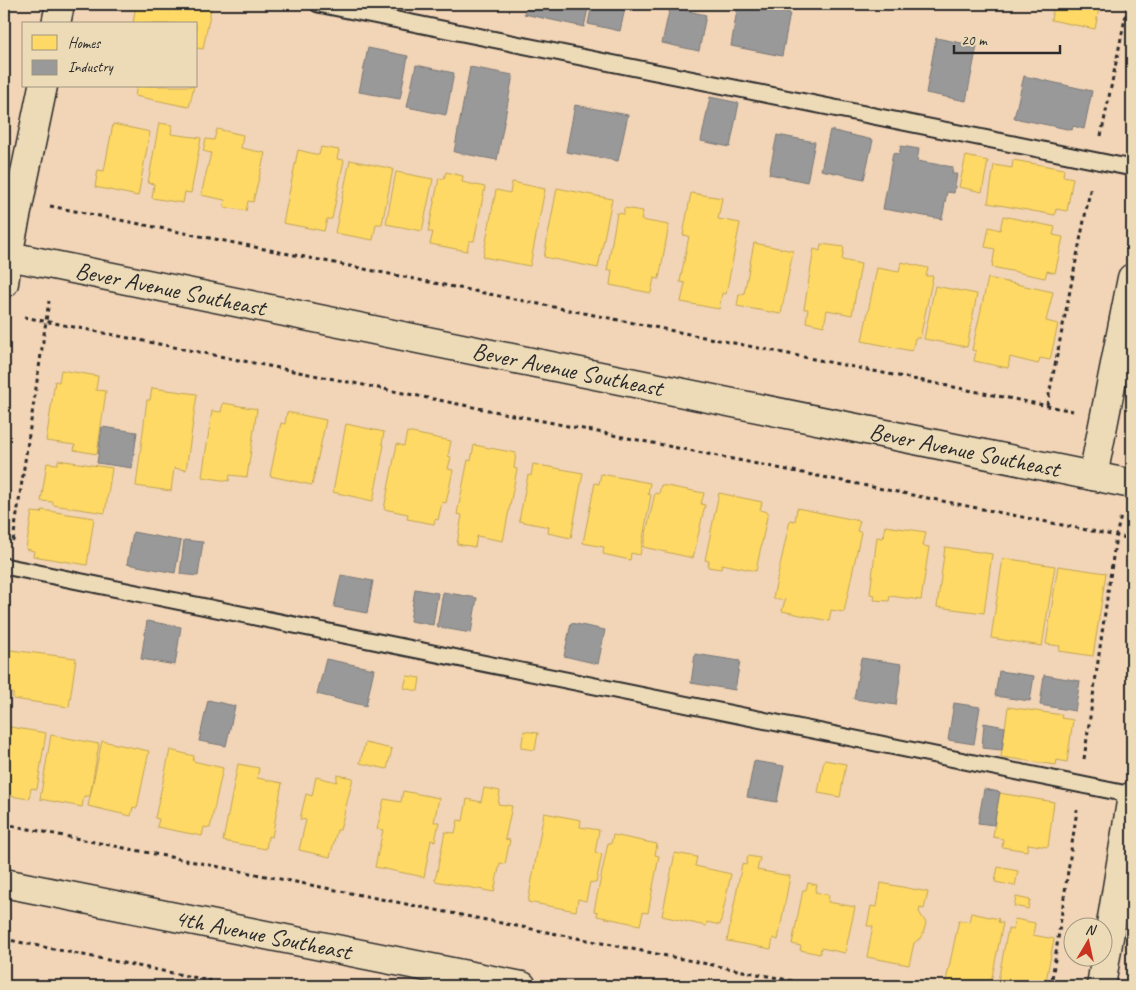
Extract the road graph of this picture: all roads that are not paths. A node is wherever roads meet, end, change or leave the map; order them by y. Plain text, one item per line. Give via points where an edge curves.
1 (60, 4) edge
2 (318, 4) edge
3 (56, 22) edge
4 (43, 88) edge
5 (1132, 168) edge
6 (6, 255) edge
7 (1132, 278) edge
8 (4, 283) edge
9 (1093, 476) junction
10 (1132, 484) edge
11 (7, 567) edge
12 (1132, 796) edge
13 (4, 882) edge
14 (522, 986) edge
15 (1101, 986) edge

1 - 3 street
2 - 5 lane
4 - 6 street
6 - 8 street
6 - 9 street, Bever Avenue Southeast
7 - 9 street
9 - 10 street, Bever Avenue Southeast
11 - 12 lane
12 - 15 street
13 - 14 street, 4th Avenue Southeast

